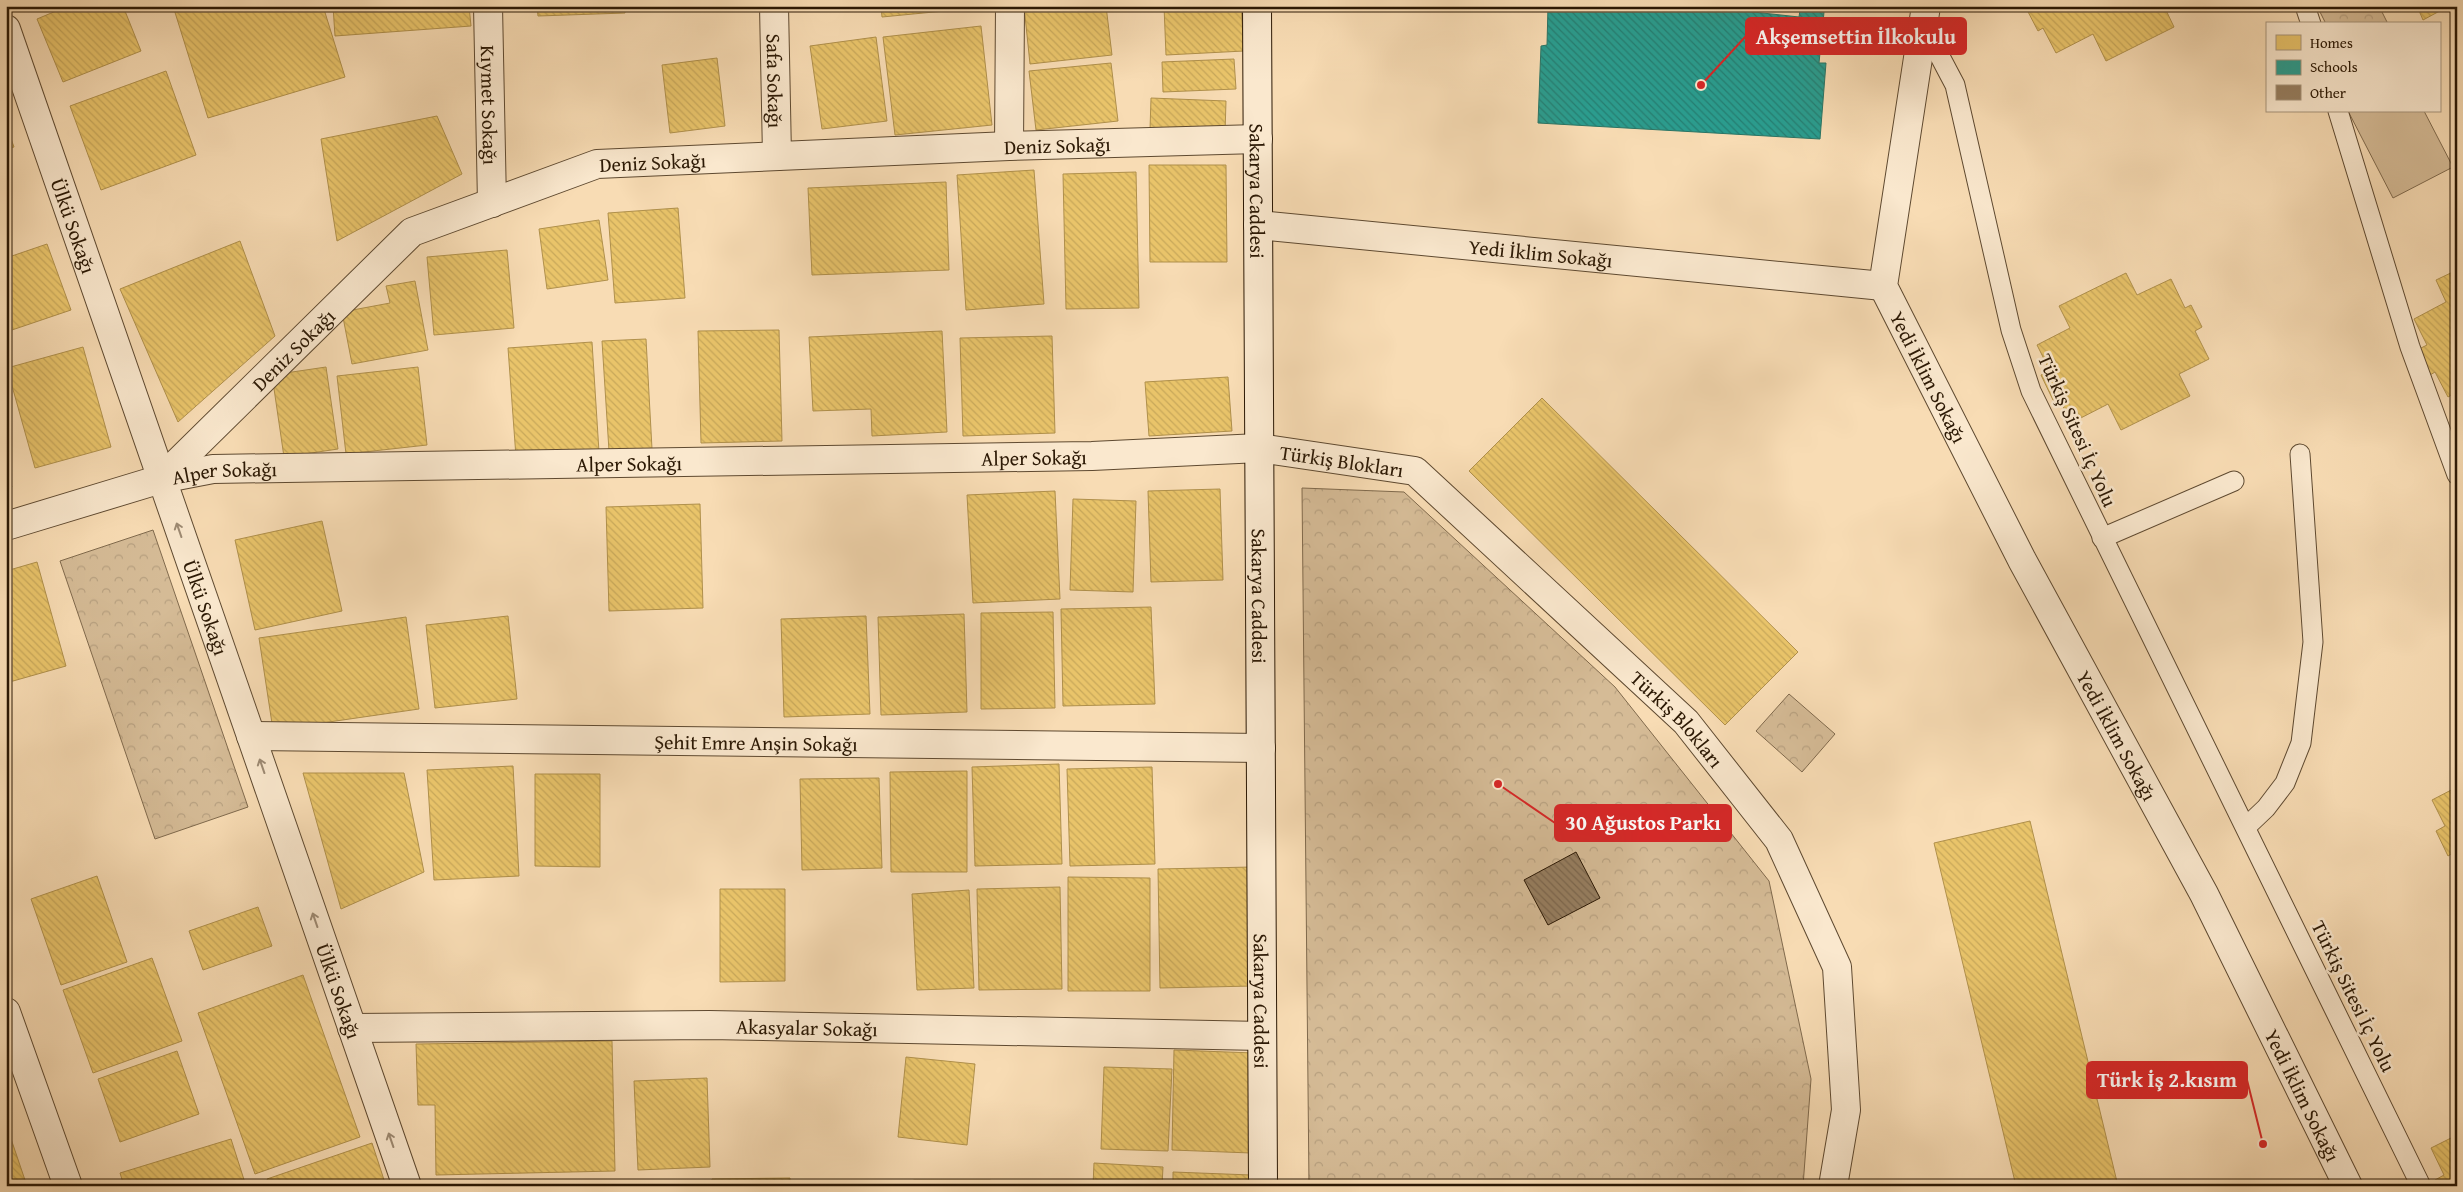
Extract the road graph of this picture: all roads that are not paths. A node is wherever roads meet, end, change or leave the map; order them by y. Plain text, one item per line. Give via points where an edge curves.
1 (488, 6) edge
2 (774, 6) edge
3 (1010, 6) edge
4 (1257, 6) edge
5 (1926, 6) edge
6 (2305, 6) edge
7 (2310, 22) edge
8 (6, 29) edge
9 (1921, 34) junction
10 (2338, 112) edge
11 (1258, 139) junction
12 (1009, 146) junction
13 (778, 156) junction
14 (492, 203) junction
15 (1258, 225) junction
16 (1883, 286) junction
17 (1259, 448) junction
18 (2300, 454) dead end
19 (2457, 474) edge
20 (162, 479) junction
21 (2234, 481) dead end
22 (6, 526) edge
23 (2102, 538) junction
24 (251, 736) junction
25 (1261, 748) junction
26 (2246, 827) junction
27 (6, 1012) edge
28 (352, 1028) junction
29 (1262, 1036) junction
30 (68, 1186) edge
31 (407, 1186) edge
32 (1263, 1186) edge
33 (1833, 1186) edge
34 (2348, 1186) edge
35 (2421, 1186) edge

1 - 14 street, Kıymet Sokağı
2 - 13 street, Safa Sokağı
3 - 12 street
4 - 11 street, Sakarya Caddesi
5 - 9 street, Yedi İklim Sokağı
6 - 7 lane
8 - 20 street, Ülkü Sokağı
9 - 16 street, Yedi İklim Sokağı
9 - 23 lane, Türkiş Sitesi İç Yolu via 1936,49 1955,85 2011,330 2031,391
10 - 19 lane via 2410,348
11 - 12 street, Deniz Sokağı
11 - 15 street, Sakarya Caddesi
12 - 13 street, Deniz Sokağı
13 - 14 street, Deniz Sokağı via 596,164
14 - 20 street, Deniz Sokağı via 412,232
15 - 16 street, Yedi İklim Sokağı
15 - 17 street, Sakarya Caddesi
16 - 34 street, Yedi İklim Sokağı via 2022,560 2204,894
17 - 20 street, Alper Sokağı via 1092,456 213,469
17 - 25 street, Sakarya Caddesi
17 - 33 street, Türkiş Blokları via 1415,472 1686,722 1779,840 1837,967 1846,1110
18 - 26 lane via 2313,642 2301,743 2285,783
20 - 22 street, Alper Sokağı
24 -> 20 street, Ülkü Sokağı
21 - 23 lane
23 - 26 lane, Türkiş Sitesi İç Yolu
24 - 25 street, Şehit Emre Anşin Sokağı
28 -> 24 street, Ülkü Sokağı
25 - 29 street, Sakarya Caddesi
26 - 35 lane, Türkiş Sitesi İç Yolu
27 - 30 street
28 - 29 street, Akasyalar Sokağı via 709,1025
31 -> 28 street, Ülkü Sokağı
29 - 32 street, Sakarya Caddesi

